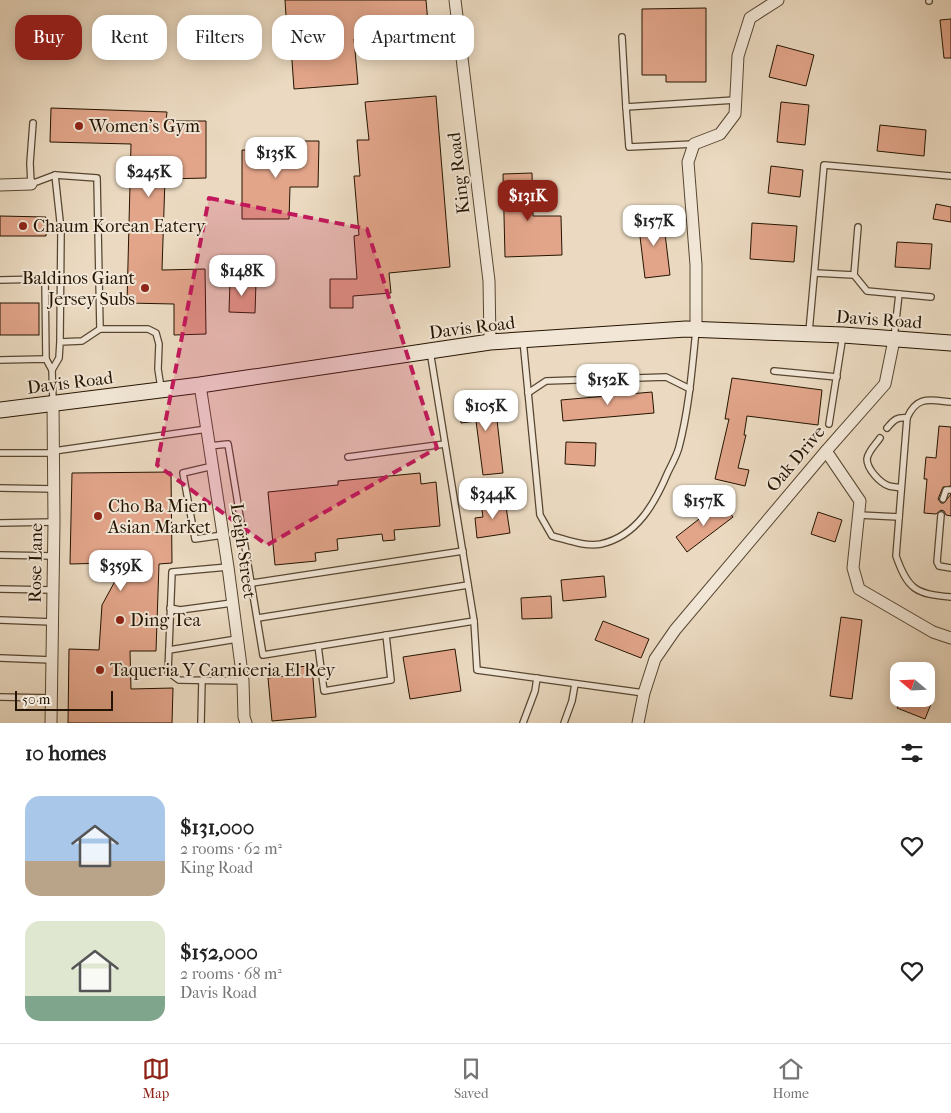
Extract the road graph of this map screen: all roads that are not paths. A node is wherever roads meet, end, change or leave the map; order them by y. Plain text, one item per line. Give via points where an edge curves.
1 (455, 0) edge
2 (778, 0) edge
3 (622, 37) dead end
4 (735, 100) junction
5 (626, 107) junction
6 (33, 123) dead end
7 (694, 144) junction
8 (55, 175) junction
9 (951, 176) edge
10 (31, 184) junction
11 (0, 185) edge
12 (858, 227) dead end
13 (815, 273) junction
14 (854, 275) junction
15 (0, 280) edge
16 (899, 294) junction
17 (931, 297) dead end
18 (100, 329) junction
19 (696, 330) junction
20 (809, 334) junction
21 (843, 335) junction
22 (523, 340) junction
23 (894, 340) junction
24 (60, 342) junction
25 (490, 342) junction
26 (951, 344) edge
27 (430, 351) junction
28 (46, 359) junction
29 (0, 360) edge
30 (52, 370) junction
31 (774, 371) dead end
32 (837, 377) junction
33 (200, 385) junction
34 (690, 389) junction
35 (161, 390) junction
36 (528, 393) junction
37 (951, 402) edge
38 (53, 404) junction
39 (0, 410) edge
40 (907, 418) junction
41 (829, 424) dead end
42 (887, 428) dead end
43 (206, 429) junction
44 (880, 438) dead end
45 (445, 444) junction
46 (209, 446) junction
47 (826, 451) junction
48 (54, 452) junction
49 (0, 453) edge
50 (348, 458) dead end
51 (213, 466) junction
52 (0, 488) edge
53 (902, 488) junction
54 (54, 489) junction
55 (950, 490) dead end
56 (943, 499) dead end
57 (858, 514) junction
58 (941, 515) dead end
59 (899, 517) junction
60 (54, 522) junction
61 (0, 523) edge
62 (223, 534) junction
63 (463, 551) junction
64 (0, 555) edge
65 (54, 556) junction
66 (228, 567) junction
67 (951, 568) edge
68 (252, 583) junction
69 (468, 585) junction
70 (0, 589) edge
71 (53, 590) junction
72 (951, 597) edge
73 (232, 603) junction
74 (170, 608) junction
75 (258, 618) junction
76 (0, 620) edge
77 (474, 621) junction
78 (53, 622) junction
79 (386, 635) junction
80 (951, 638) edge
81 (237, 639) junction
82 (318, 646) junction
83 (169, 650) junction
84 (0, 658) edge
85 (52, 660) junction
86 (537, 678) junction
87 (202, 680) junction
88 (243, 681) junction
89 (575, 684) junction
90 (644, 693) junction
91 (0, 697) edge
92 (51, 698) junction
93 (51, 723) edge
94 (201, 723) edge
95 (246, 723) edge
96 (522, 723) edge
97 (564, 723) edge
98 (638, 723) edge

1 - 25 street, King Road via 489,281
2 - 4 street via 750,18 738,56
3 - 5 lane
4 - 5 lane
4 - 7 street via 735,114 720,134
5 - 7 lane via 629,147
6 - 10 lane
7 - 19 street via 688,162 696,265
8 - 10 lane
8 - 18 lane via 97,178
8 - 24 lane via 61,230
9 - 13 lane via 824,165
10 - 11 street
12 - 14 lane
13 - 14 lane
13 - 20 lane
14 - 16 lane via 868,291
15 - 28 lane via 45,280
16 - 17 lane
16 - 23 lane
18 - 24 lane via 82,341
18 - 35 lane via 148,329 156,333
19 - 20 main road, Davis Road
19 - 22 main road, Davis Road
19 - 34 lane
20 - 21 main road, Davis Road
21 - 23 main road, Davis Road
21 - 32 lane
22 - 25 main road, Davis Road
22 - 36 lane
23 - 26 main road, Davis Road
23 - 47 street, Oak Drive via 885,384
24 - 30 lane via 59,358
25 - 27 main road, Davis Road
27 - 33 main road, Davis Road
27 - 45 lane
28 - 29 lane
28 - 30 lane
30 - 38 lane
31 - 32 lane
32 - 41 lane
33 - 35 main road, Davis Road
33 - 43 street, Leigh Street
34 - 36 lane via 666,377 546,382
34 - 36 lane via 678,449 644,518 622,536 600,544 577,543 552,536 540,515
35 - 38 main road, Davis Road
37 - 40 lane via 919,402
38 - 39 main road, Davis Road
38 - 48 street, Rose Lane
40 - 42 lane via 898,417
40 - 53 lane
43 - 46 street, Leigh Street
43 - 48 lane
44 - 53 lane via 867,458 868,466 887,485
45 - 50 lane
45 - 63 lane
46 - 51 street, Leigh Street
46 - 68 lane via 228,444
47 - 57 street via 860,501
47 - 90 street, Oak Drive via 675,630 655,659
48 - 49 lane
48 - 54 street, Rose Lane
51 - 62 street, Leigh Street
51 - 62 lane via 184,473 195,539
52 - 54 lane
53 - 59 lane
54 - 60 street, Rose Lane
55 - 56 lane via 946,490
57 - 59 lane
57 - 80 street via 853,568 858,589 933,632
58 - 67 lane via 937,562 939,566
59 - 72 lane via 896,556 910,585 921,593
60 - 61 lane
60 - 65 street, Rose Lane
62 - 66 street, Leigh Street
63 - 68 lane
63 - 69 lane
64 - 65 lane
65 - 71 street, Rose Lane
66 - 73 street, Leigh Street
66 - 74 lane via 172,572
68 - 75 lane
69 - 75 lane
69 - 77 lane
70 - 71 lane
71 - 78 street, Rose Lane
73 - 74 lane via 180,610
73 - 81 street, Leigh Street
74 - 83 lane
75 - 82 lane via 263,655
76 - 78 lane
77 - 79 lane
77 - 86 lane via 477,670
78 - 85 street, Rose Lane
79 - 82 lane
79 - 82 lane via 392,680 324,691
81 - 83 lane
81 - 88 street, Leigh Street
83 - 87 lane via 168,672 179,680
84 - 85 lane
85 - 92 street, Rose Lane
86 - 89 lane
86 - 96 lane
87 - 88 lane
87 - 94 lane
88 - 95 street, Leigh Street
89 - 90 lane
89 - 97 lane
90 - 98 street, Oak Drive
91 - 92 lane
92 - 93 street, Rose Lane

